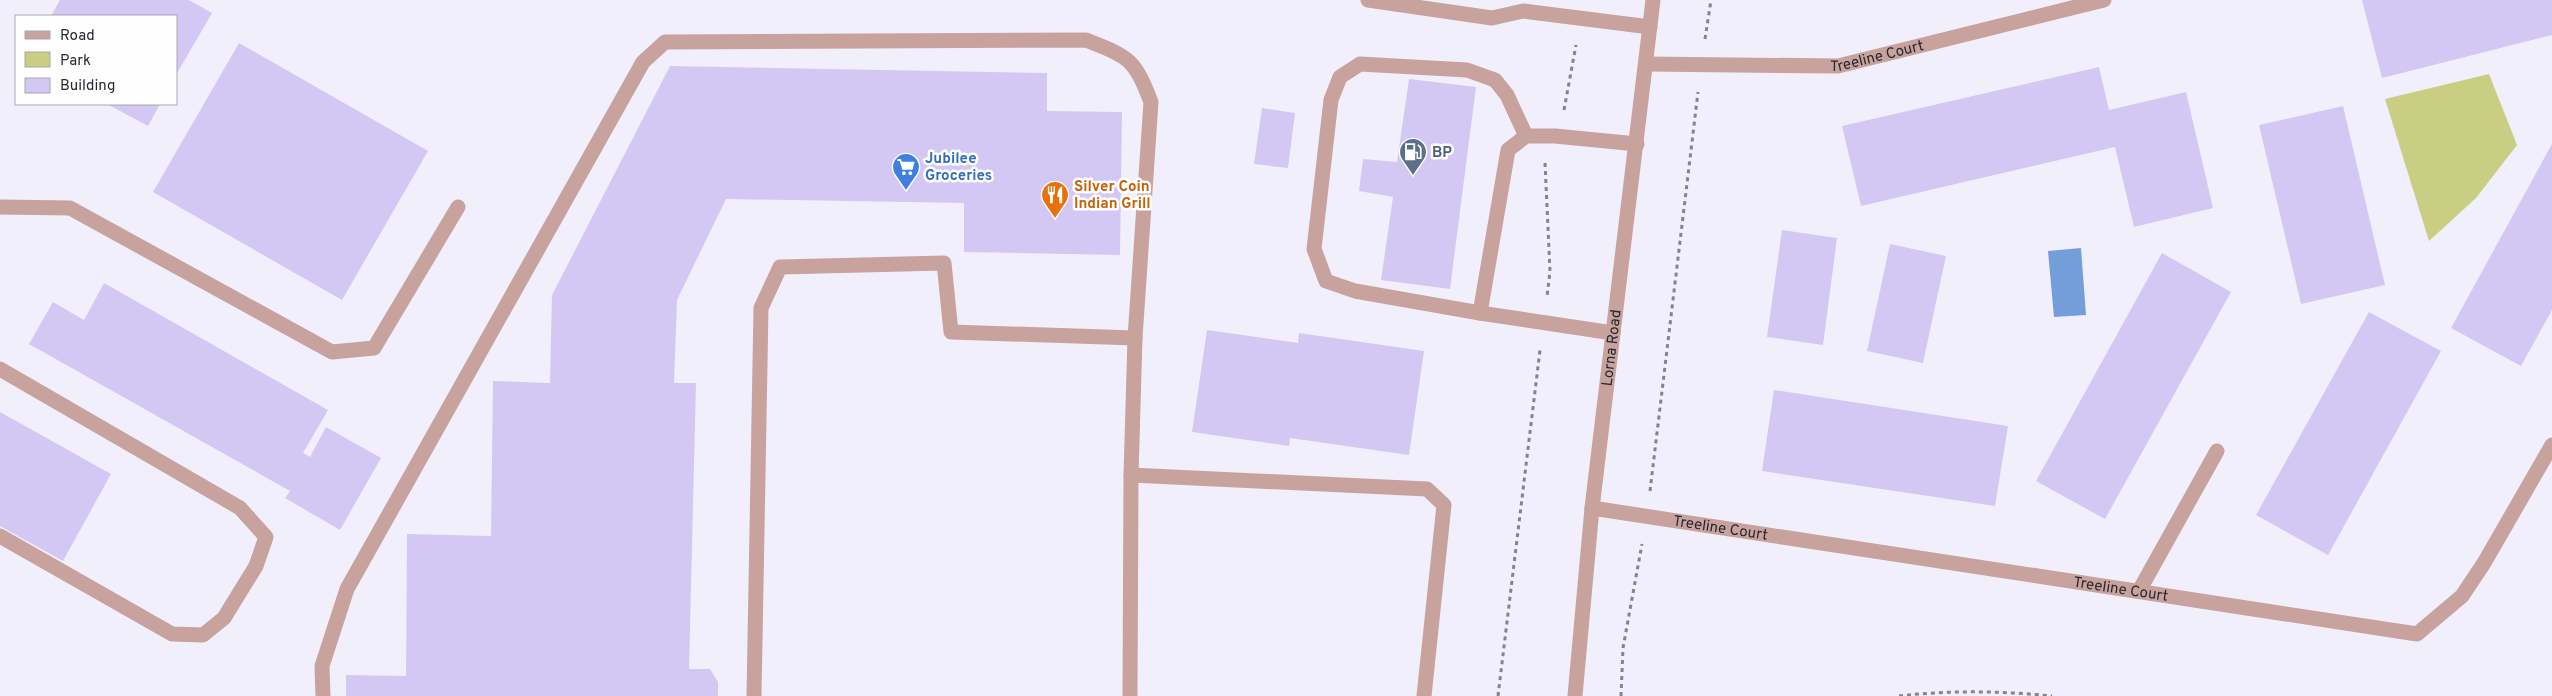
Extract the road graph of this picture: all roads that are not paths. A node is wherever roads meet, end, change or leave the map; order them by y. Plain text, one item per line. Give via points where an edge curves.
1 (1368, 0) edge
2 (1653, 0) edge
3 (2104, 0) edge
4 (1524, 6) edge
5 (1650, 27) junction
6 (1646, 64) junction
7 (1526, 136) junction
8 (1637, 144) junction
9 (0, 207) edge
10 (458, 207) dead end
11 (1480, 313) junction
12 (1613, 334) junction
13 (1135, 338) junction
14 (0, 370) edge
15 (2552, 445) edge
16 (2217, 451) dead end
17 (1131, 475) junction
18 (1592, 508) junction
19 (0, 536) edge
20 (2139, 592) junction
21 (323, 696) edge
22 (754, 696) edge
23 (1130, 696) edge
24 (1424, 696) edge
25 (1575, 696) edge

1 - 4 street via 1492,18
2 - 5 street, Lorna Road
3 - 6 street, Treeline Court via 1838,66
4 - 5 street
5 - 6 street, Lorna Road
6 - 8 street, Lorna Road
7 - 8 street
7 - 11 street via 1508,150
7 - 11 street via 1507,95 1495,80 1467,70 1360,64 1340,76 1331,100 1314,249 1326,281 1355,291
8 - 12 street, Lorna Road
9 - 10 street via 70,208 332,352 374,348
11 - 12 street
12 - 18 street, Lorna Road
13 - 17 street
13 - 21 street via 1151,102 1140,75 1123,54 1086,40 665,42 643,62 347,589 322,666
13 - 22 street via 952,332 944,263 780,267 760,308
14 - 19 street via 240,508 266,537 256,566 224,618 203,635 172,634
15 - 20 street, Treeline Court via 2462,596 2417,634
16 - 20 street
17 - 23 street
17 - 24 street via 1427,489 1444,505
18 - 20 street, Treeline Court
18 - 25 street, Lorna Road

